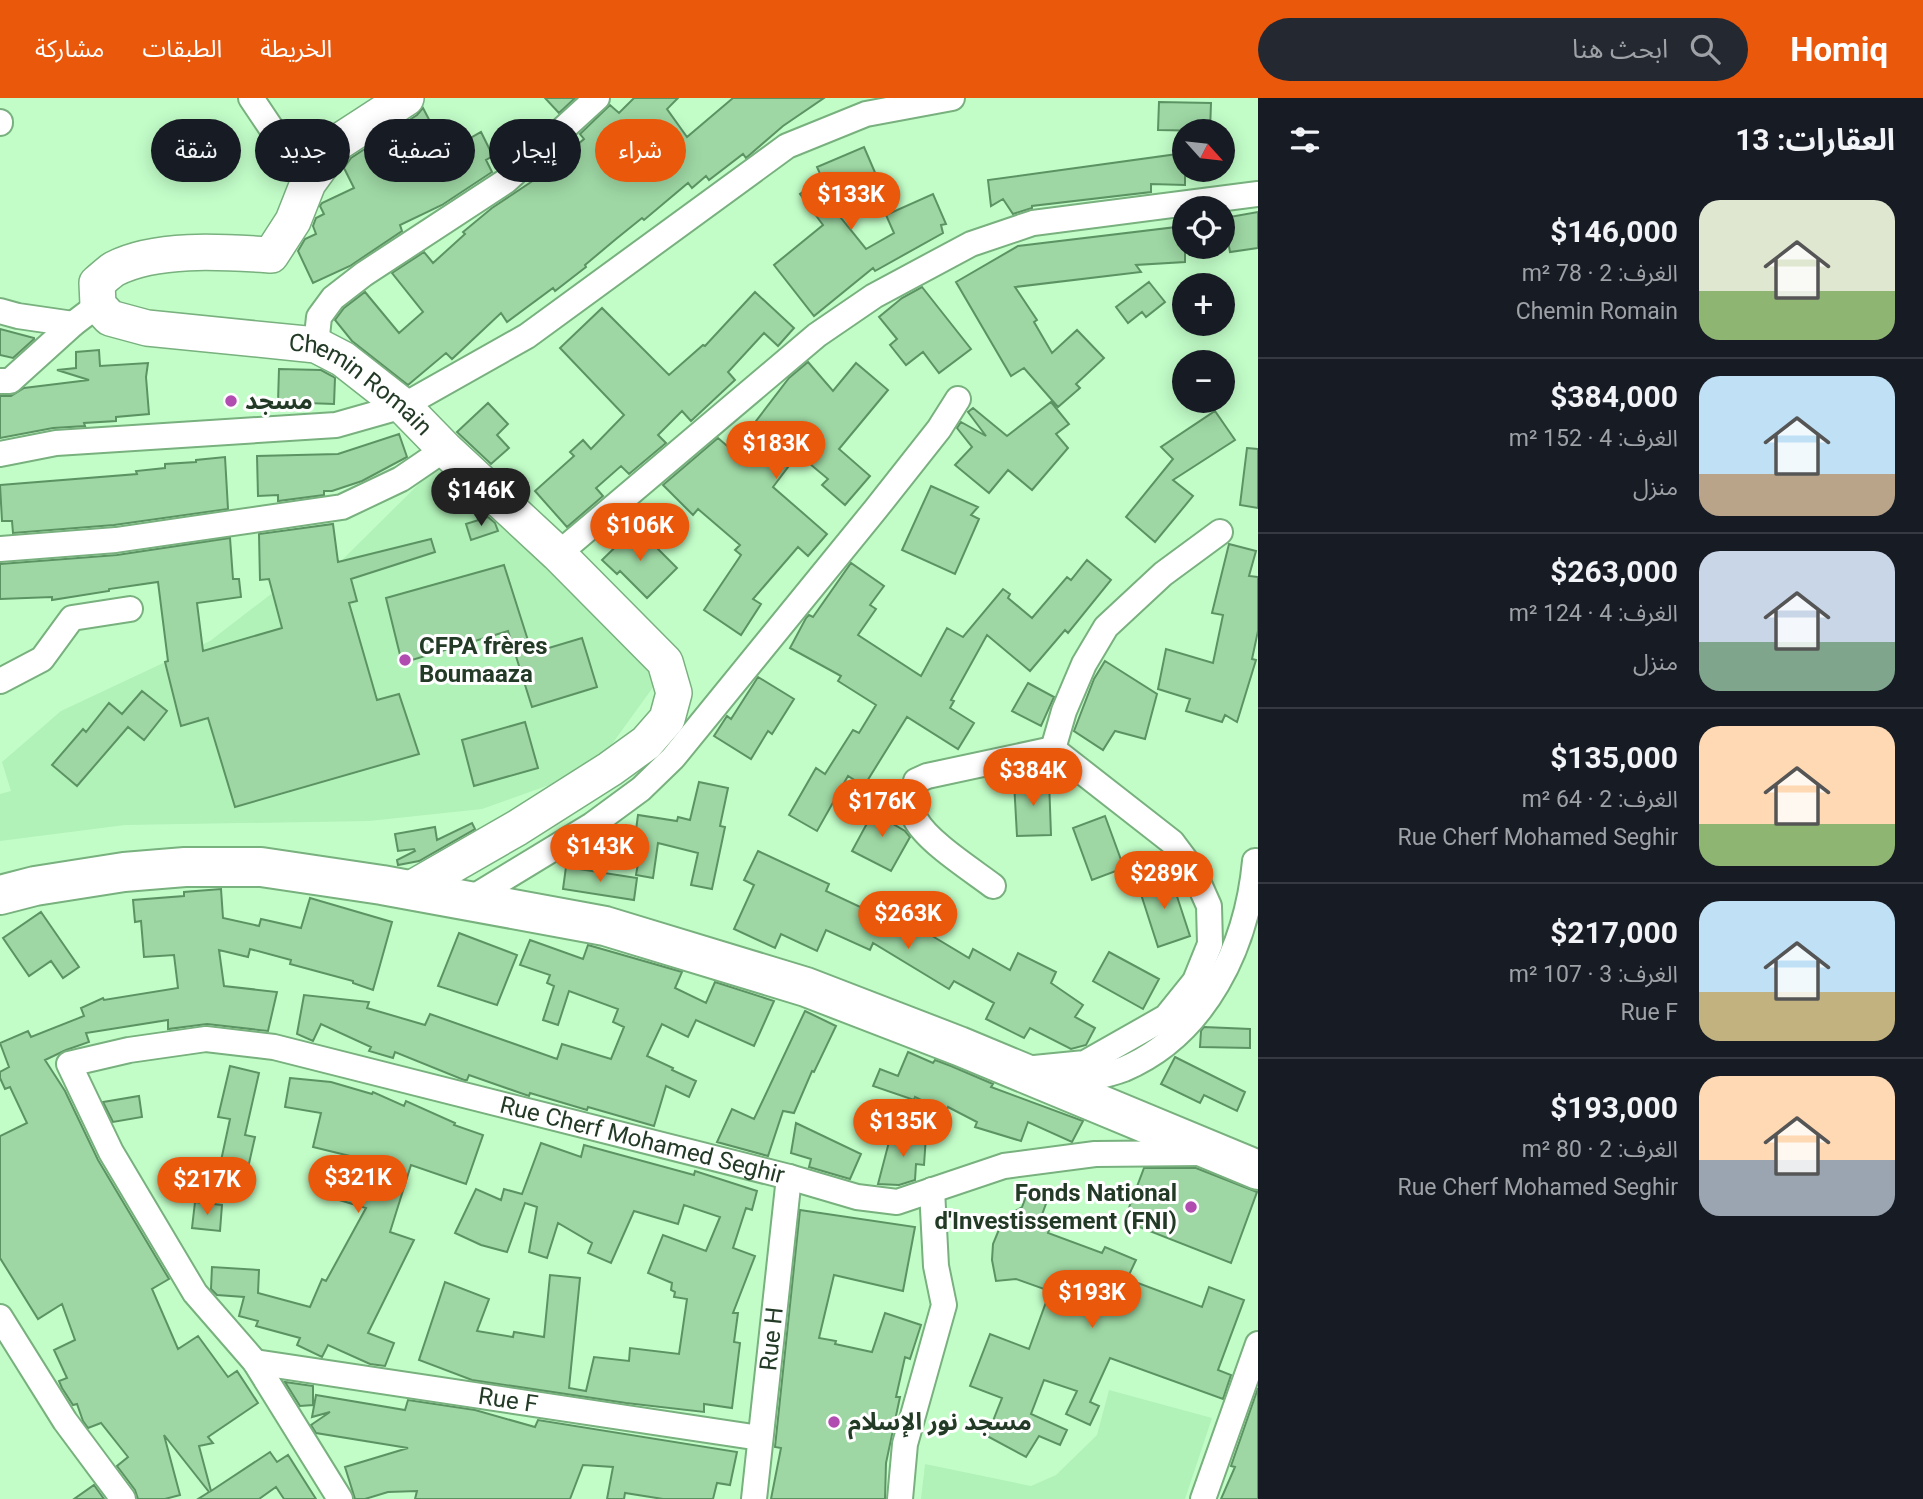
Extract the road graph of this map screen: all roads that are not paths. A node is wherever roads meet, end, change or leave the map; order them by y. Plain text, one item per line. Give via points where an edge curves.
1 (251, 98) edge
2 (406, 98) edge
3 (597, 98) edge
4 (952, 98) edge
5 (308, 183) junction
6 (1258, 194) edge
7 (0, 311) edge
8 (85, 315) junction
9 (316, 345) junction
10 (0, 381) edge
11 (958, 399) dead end
12 (403, 406) junction
13 (445, 449) junction
14 (0, 454) edge
15 (1220, 532) dead end
16 (0, 549) edge
17 (558, 554) junction
18 (130, 609) dead end
19 (0, 681) edge
20 (1053, 749) junction
21 (1255, 861) dead end
22 (993, 886) dead end
23 (409, 890) junction
24 (1255, 890) edge
25 (0, 895) edge
26 (467, 901) junction
27 (1016, 1070) junction
28 (1057, 1087) junction
29 (1217, 1153) junction
30 (1258, 1170) edge
31 (789, 1177) junction
32 (932, 1190) junction
33 (0, 1317) edge
34 (1258, 1344) edge
35 (255, 1362) junction
36 (760, 1438) junction
37 (123, 1499) edge
38 (340, 1499) edge
39 (754, 1499) edge
40 (900, 1499) edge
41 (1203, 1499) edge

1 - 5 street
2 - 5 street via 337,143
3 - 9 street via 506,181 332,298 319,317
4 - 12 street via 866,114 787,146 527,336
5 - 8 street via 293,221 271,255 152,256 114,269 97,283
6 - 17 street via 1033,223 971,244 874,296 817,335
7 - 8 street via 18,316
8 - 9 street, Chemin Romain via 147,328
8 - 10 street via 10,381
9 - 12 street, Chemin Romain via 343,359
11 - 26 street via 876,510 673,758 592,825
12 - 13 street, Chemin Romain
12 - 14 street via 336,425 55,443
13 - 16 street via 401,479 342,507 116,540
13 - 17 street, Chemin Romain
15 - 20 street via 1163,574 1106,627 1084,664
17 - 23 street, Chemin Romain via 665,662 674,692 667,719 646,743 610,769
18 - 19 street via 72,618 42,659
20 - 22 street via 916,781 912,796 915,818 925,833
20 - 27 street via 1172,842 1194,870 1209,906 1210,944 1195,981 1166,1017 1085,1063
21 - 24 street
23 - 25 main road via 261,867 185,867 124,872
23 - 26 main road
24 - 28 street via 1228,967 1200,1012 1167,1044 1123,1069
26 - 27 main road via 605,926 806,987
27 - 28 main road
28 - 29 main road
29 - 30 main road
29 - 32 street, Rue Cherf Mohamed Seghir via 1095,1154 1056,1159 1004,1166
31 - 32 street, Rue Cherf Mohamed Seghir via 857,1197 897,1202
31 - 35 street, Rue Cherf Mohamed Seghir via 274,1047 206,1039 69,1064 111,1152 195,1293
31 - 36 street, Rue H
32 - 40 street via 936,1266 944,1305 905,1444
33 - 37 street via 59,1412
34 - 41 street
35 - 36 street, Rue F
35 - 38 street
36 - 39 street, Rue H

